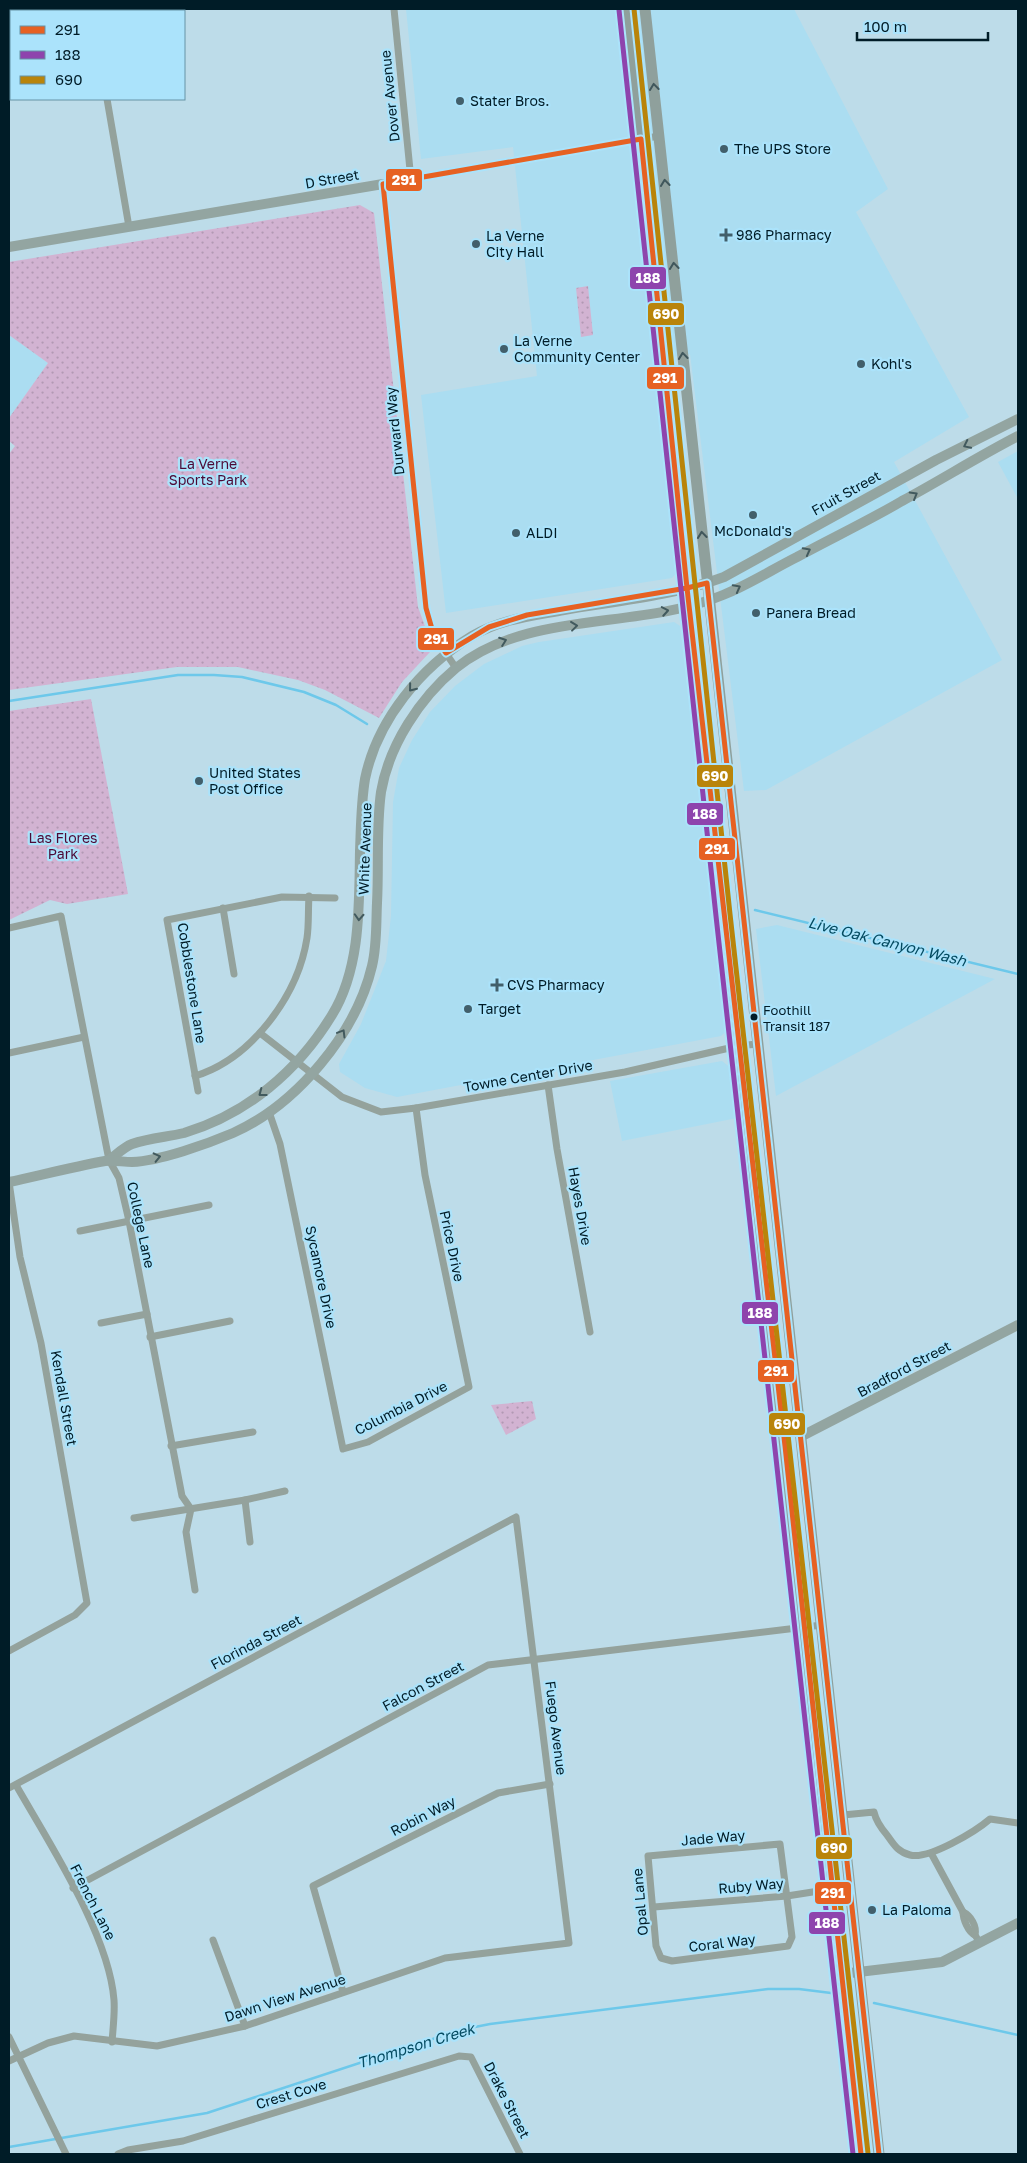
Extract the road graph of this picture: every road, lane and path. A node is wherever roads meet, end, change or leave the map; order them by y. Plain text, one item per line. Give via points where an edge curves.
1 (394, 9) edge
2 (626, 9) edge
3 (645, 9) edge
4 (107, 100) edge
5 (659, 136) junction
6 (641, 139) junction
7 (411, 180) junction
8 (383, 184) junction
9 (129, 227) junction
10 (9, 247) edge
11 (1018, 419) edge
12 (1018, 436) edge
13 (707, 583) junction
14 (687, 589) junction
15 (709, 600) junction
16 (689, 606) junction
17 (446, 653) junction
18 (456, 668) junction
19 (309, 896) junction
20 (335, 898) dead end
21 (223, 908) junction
22 (9, 928) edge
23 (234, 974) dead end
24 (260, 1033) junction
25 (84, 1037) junction
26 (757, 1044) junction
27 (738, 1046) junction
28 (9, 1053) edge
29 (298, 1061) junction
30 (313, 1072) junction
31 (195, 1076) junction
32 (548, 1084) junction
33 (198, 1091) dead end
34 (416, 1108) junction
35 (269, 1112) junction
36 (109, 1160) junction
37 (9, 1182) edge
38 (209, 1205) dead end
39 (129, 1221) junction
40 (80, 1231) dead end
41 (147, 1314) junction
42 (230, 1321) dead end
43 (101, 1324) dead end
44 (1018, 1325) edge
45 (590, 1332) dead end
46 (150, 1336) junction
47 (469, 1387) joint
48 (253, 1432) dead end
49 (802, 1436) junction
50 (171, 1446) junction
51 (343, 1449) joint
52 (284, 1491) dead end
53 (245, 1500) junction
54 (191, 1509) junction
55 (516, 1517) joint
56 (134, 1518) dead end
57 (250, 1542) dead end
58 (196, 1590) dead end
59 (822, 1625) junction
60 (805, 1627) junction
61 (9, 1651) edge
62 (534, 1658) junction
63 (16, 1784) junction
64 (550, 1784) junction
65 (9, 1788) edge
66 (843, 1815) junction
67 (1018, 1823) edge
68 (931, 1853) junction
69 (648, 1856) joint
70 (851, 1886) junction
71 (73, 1888) junction
72 (833, 1888) junction
73 (787, 1896) junction
74 (654, 1908) junction
75 (1018, 1923) edge
76 (978, 1939) junction
77 (213, 1940) dead end
78 (569, 1942) joint
79 (656, 1946) joint
80 (860, 1972) junction
81 (842, 1974) junction
82 (343, 1992) junction
83 (245, 2026) junction
84 (9, 2037) edge
85 (112, 2042) junction
86 (18, 2057) junction
87 (472, 2057) joint
88 (9, 2061) edge
89 (872, 2089) junction
90 (854, 2091) junction
91 (65, 2153) edge
92 (118, 2154) edge
93 (520, 2154) edge
94 (861, 2154) edge
95 (879, 2154) edge

1 - 7 street, Dover Avenue
2 - 6 main road
5 -> 3 main road
4 - 9 street
5 - 6 street, D Street
13 -> 5 main road
6 - 7 street, D Street
6 - 14 main road
7 - 8 street, D Street
8 - 9 main road, D Street
8 - 17 street, Durward Way via 426,608 434,636
9 - 10 main road, D Street
11 -> 13 main road, Fruit Street via 936,460 724,577
15 -> 12 main road via 902,502
13 - 14 main road, Fruit Street
13 - 15 main road
14 - 16 main road
14 - 17 main road, White Avenue via 527,615 489,627
15 - 16 main road, White Avenue
15 - 26 main road
18 -> 16 main road, White Avenue via 496,644 528,632 620,620
16 - 27 main road
17 - 18 street, Durward Way
17 -> 29 main road, White Avenue via 415,684 387,721 372,756 362,802 359,926 352,960 332,1015
30 -> 18 main road, White Avenue via 359,1003 372,965 378,902 380,804 387,767 418,709
19 - 20 street, Cobblestone Lane
19 - 21 street, Cobblestone Lane via 282,897
19 - 24 street via 307,939 296,979
21 - 23 street
21 - 31 street, Cobblestone Lane via 167,920
22 - 25 street, College Lane via 62,916
24 - 29 street, Towne Center Drive
24 - 31 street via 229,1061
25 - 28 street
25 - 36 street, College Lane
26 - 27 street, Towne Center Drive
26 - 49 main road
27 - 32 street, Towne Center Drive via 641,1069
27 - 60 main road
29 - 30 street, Towne Center Drive
29 -> 36 main road, White Avenue via 258,1096 226,1117 184,1133 130,1145
30 - 34 street, Towne Center Drive via 342,1097 381,1112
30 - 35 main road, White Avenue
31 - 33 street, Cobblestone Lane
32 - 34 street, Towne Center Drive
32 - 45 street, Hayes Drive
34 - 47 street, Price Drive via 425,1175
36 -> 35 main road, White Avenue via 135,1162 197,1148 236,1132
35 - 51 street, Sycamore Drive via 280,1144
36 - 37 main road, White Avenue
36 - 39 street, College Lane via 119,1178
37 - 61 street, Kendall Street via 20,1257 41,1343 87,1603 76,1615
38 - 39 street
39 - 40 street
39 - 41 street, College Lane
41 - 43 street
41 - 46 street, College Lane
42 - 46 street
44 - 49 main road, Bradford Street
46 - 50 street, College Lane
47 - 51 street, Columbia Drive via 368,1442
48 - 50 street
49 - 59 main road
50 - 54 street, College Lane via 182,1496
52 - 53 street
53 - 54 street
53 - 57 street
54 - 56 street
54 - 58 street via 186,1532
55 - 62 street, Fuego Avenue
55 - 63 street, Florinda Street
59 - 60 street, Falcon Street
59 - 66 main road
60 - 62 street, Falcon Street
60 - 72 main road
62 - 64 street, Fuego Avenue
62 - 71 street, Falcon Street via 488,1665
63 - 65 street, Florinda Street
63 - 71 street, French Lane
64 - 78 street, Fuego Avenue
64 - 82 street, Robin Way via 498,1793 313,1886
66 - 68 street via 874,1812 875,1819 897,1850 912,1855
66 - 70 main road
67 - 68 street via 990,1819
68 - 76 street via 963,1912 969,1915
69 - 73 street, Jade Way via 780,1844
69 - 74 street, Opal Lane
70 - 72 street, Ruby Way
70 - 80 main road
71 - 85 street, French Lane via 104,1952 114,2000
72 - 73 street, Ruby Way
72 - 81 main road
73 - 74 street, Ruby Way
73 - 79 street, Coral Way via 792,1937 788,1946 783,1948 672,1961 661,1958
74 - 79 street, Opal Lane
75 - 76 main road
76 - 80 main road via 942,1962
77 - 83 street
78 - 82 street, Dawn View Avenue via 445,1958
80 - 81 main road
80 - 89 main road
81 - 90 main road
82 - 83 street, Dawn View Avenue
83 - 85 street, Dawn View Avenue via 157,2046
84 - 86 street
85 - 86 street, Dawn View Avenue via 74,2036 48,2043
86 - 88 street, Dawn View Avenue
86 - 91 street
87 - 92 street, Crest Cove via 459,2056 183,2141
87 - 93 street, Drake Street
89 - 90 main road
89 - 95 main road
90 - 94 main road

